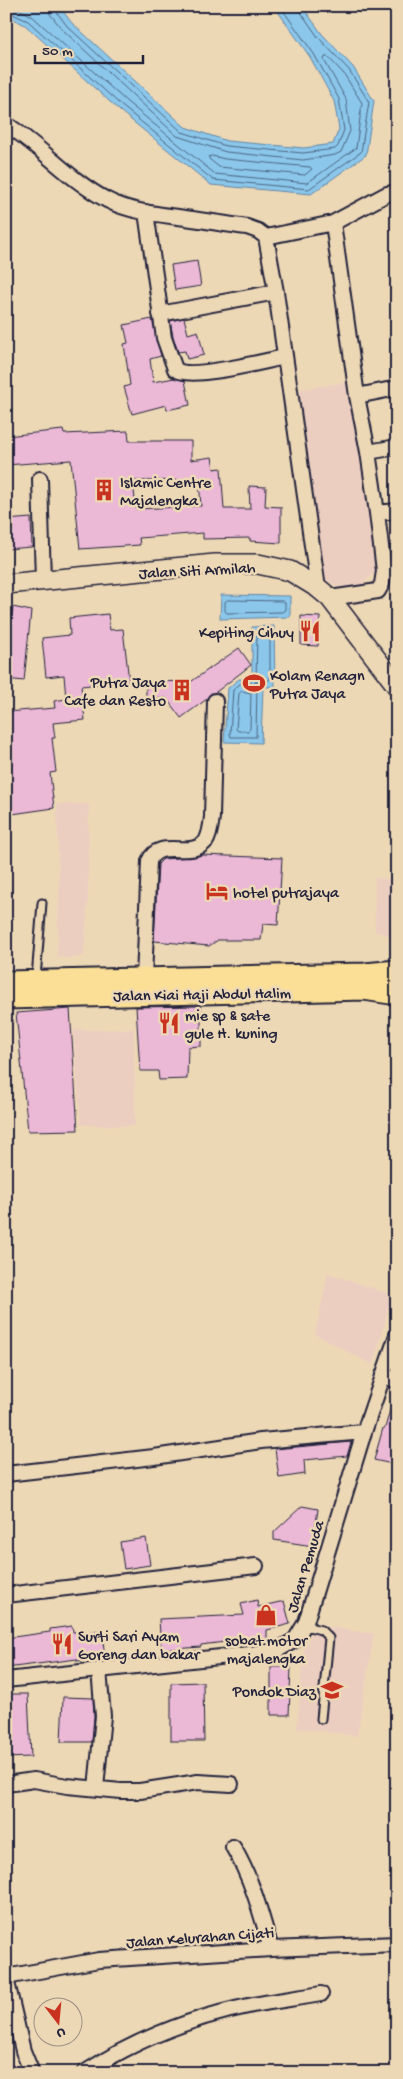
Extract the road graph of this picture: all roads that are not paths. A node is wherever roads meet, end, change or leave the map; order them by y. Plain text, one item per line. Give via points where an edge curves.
1 (6, 124) edge
2 (397, 192) edge
3 (146, 212) junction
4 (332, 223) junction
5 (266, 237) junction
6 (276, 292) junction
7 (160, 314) junction
8 (284, 356) junction
9 (397, 388) edge
10 (357, 396) junction
11 (397, 447) edge
12 (368, 452) junction
13 (40, 479) dead end
14 (397, 511) edge
15 (376, 513) junction
16 (391, 570) edge
17 (43, 580) junction
18 (6, 584) edge
19 (324, 593) junction
20 (397, 686) edge
21 (215, 701) dead end
22 (42, 902) dead end
23 (397, 971) edge
24 (144, 978) junction
25 (36, 981) junction
26 (6, 982) edge
27 (397, 994) edge
28 (6, 998) edge
29 (397, 1335) edge
30 (383, 1375) junction
31 (397, 1381) edge
32 (364, 1432) junction
33 (6, 1474) edge
34 (256, 1566) dead end
35 (6, 1594) edge
36 (305, 1626) junction
37 (99, 1670) junction
38 (6, 1680) edge
39 (321, 1719) dead end
40 (6, 1784) edge
41 (231, 1784) dead end
42 (96, 1788) junction
43 (232, 1847) dead end
44 (397, 1944) edge
45 (271, 1949) junction
46 (6, 1978) edge
47 (321, 1994) dead end
48 (32, 2073) edge
49 (84, 2073) edge

1 - 3 street via 86,188 109,201
2 - 4 street
3 - 5 street via 246,227
3 - 7 street
4 - 5 street
4 - 10 street
5 - 6 street
6 - 7 street
6 - 8 street
7 - 8 street via 174,369 182,373 210,372
8 - 19 street
9 - 10 street
10 - 12 street
11 - 12 street
12 - 15 street
13 - 17 street
14 - 15 street
15 - 16 street
16 - 19 street via 378,591
17 - 18 main road, Jalan Siti Armilah
17 - 19 main road, Jalan Siti Armilah via 215,564 258,564 290,572
19 - 20 main road, Jalan Siti Armilah
21 - 24 street via 210,831 206,840 192,850 163,849 151,856
22 - 25 lane
23 - 24 main road, Jalan Kiai Haji Abdul Halim
24 - 25 main road, Jalan Kiai Haji Abdul Halim
25 - 26 main road, Jalan Kiai Haji Abdul Halim
27 - 28 main road, Jalan Kiai Haji Abdul Halim via 364,989
29 - 30 street, Jalan Pemuda
30 - 31 street
30 - 32 street, Jalan Pemuda
32 - 33 street via 261,1441
32 - 36 street, Jalan Pemuda
34 - 35 street
36 - 37 street, Jalan Pemuda via 295,1640 276,1651
36 - 39 lane via 321,1630 329,1638
37 - 38 street, Jalan Pemuda
37 - 42 street via 103,1716
40 - 42 street via 34,1780
41 - 42 street via 198,1782 140,1791
43 - 45 street via 242,1860
44 - 45 street, Jalan Kelurahan Cijati
45 - 46 street, Jalan Kelurahan Cijati via 99,1960
46 - 48 street via 23,2051
47 - 49 street via 252,2006 165,2031

